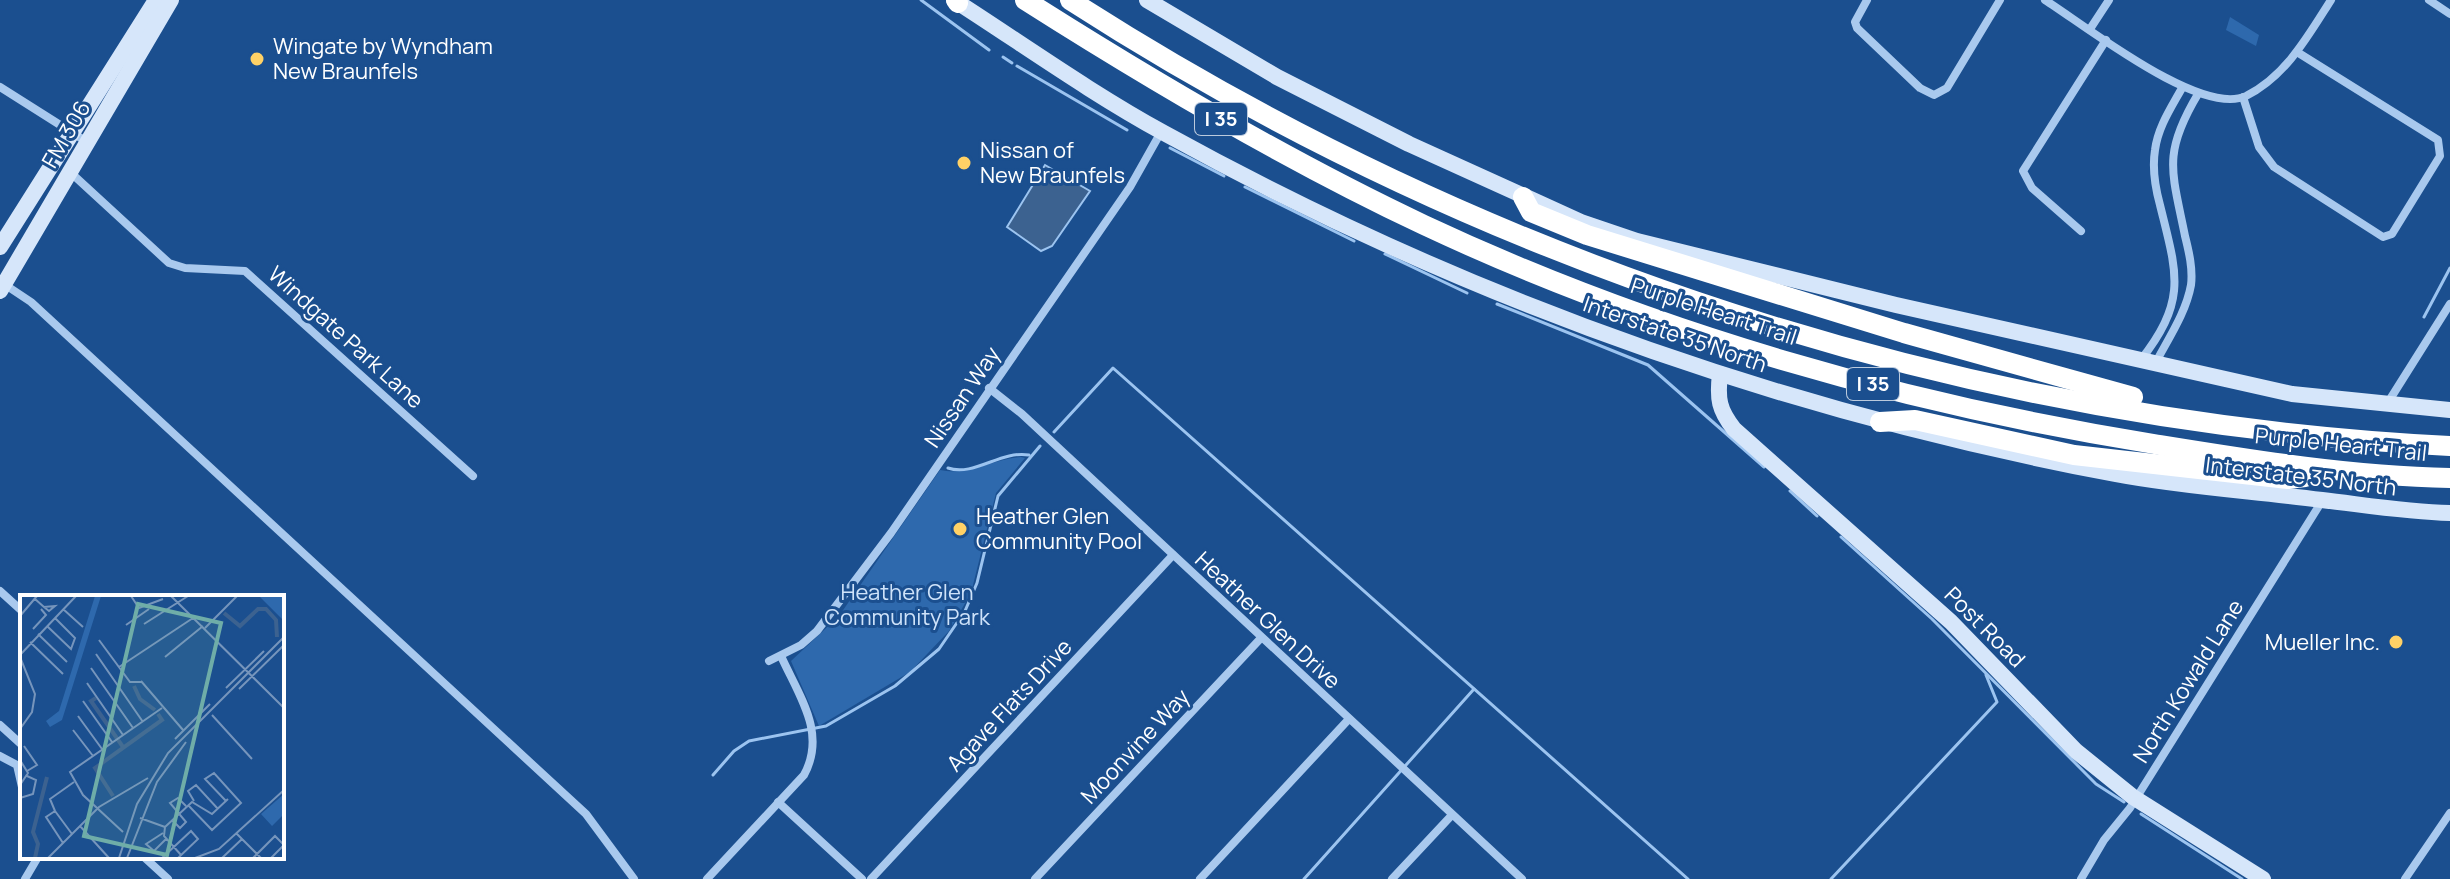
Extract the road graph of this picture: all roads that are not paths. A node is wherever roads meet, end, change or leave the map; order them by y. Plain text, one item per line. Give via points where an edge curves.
1 (156, 0) edge
2 (171, 0) edge
3 (1025, 0) edge
4 (1070, 0) edge
5 (1147, 0) edge
6 (1867, 0) edge
7 (2000, 0) edge
8 (2045, 0) edge
9 (2109, 0) edge
10 (2331, 0) edge
11 (2429, 0) edge
12 (956, 1) edge
13 (2450, 14) edge
14 (2090, 29) junction
15 (2106, 40) junction
16 (2297, 52) junction
17 (0, 87) edge
18 (2182, 88) junction
19 (2198, 94) junction
20 (2243, 97) junction
21 (70, 131) junction
22 (1161, 131) junction
23 (87, 142) junction
24 (69, 172) junction
25 (1523, 197) junction
26 (2081, 231) dead end
27 (0, 247) edge
28 (2, 288) edge
29 (2450, 304) edge
30 (2148, 363) junction
31 (1720, 374) junction
32 (989, 388) junction
33 (2387, 404) junction
34 (2450, 410) edge
35 (1880, 422) junction
36 (2391, 443) junction
37 (2450, 446) edge
38 (2341, 473) junction
39 (473, 476) dead end
40 (2450, 478) edge
41 (2322, 500) junction
42 (2450, 513) edge
43 (1173, 555) junction
44 (0, 591) edge
45 (20, 609) edge
46 (1261, 638) junction
47 (781, 656) junction
48 (769, 661) dead end
49 (1348, 720) junction
50 (0, 725) edge
51 (20, 743) edge
52 (0, 756) edge
53 (20, 778) edge
54 (2135, 798) junction
55 (778, 802) junction
56 (2450, 813) edge
57 (1451, 816) junction
58 (37, 859) edge
59 (146, 859) edge
60 (25, 879) edge
61 (168, 879) edge
62 (634, 879) edge
63 (707, 879) edge
64 (862, 879) edge
65 (871, 879) edge
66 (1035, 879) edge
67 (1200, 879) edge
68 (1392, 879) edge
69 (1522, 879) edge
70 (2081, 879) edge
71 (2263, 879) edge
72 (2405, 879) edge

1 - 21 main road, FM 306 / FM 306
2 - 23 main road, FM 306 / FM 306
3 - 38 highway, Purple Heart Trail / I 35 via 1188,101 1399,212 1640,313 1795,363 1996,414 2076,432
4 - 36 highway, Purple Heart Trail / I 35 via 1222,91 1407,187 1517,235 1712,307 1856,351 2016,388 2238,427
5 - 25 main road via 1302,90
6 - 7 street via 1857,28 1934,95 1947,88
8 - 14 street
9 - 14 street
10 - 16 street
11 - 13 street
12 - 22 main road, Interstate 35 North
14 - 15 street
15 - 18 street
15 - 26 street via 2023,171 2032,188
16 - 20 street via 2270,81
16 - 20 street via 2441,145 2440,156 2392,234 2383,237 2274,167 2259,147
17 - 21 street
18 - 19 street
18 - 30 street via 2159,132 2153,172 2176,290
19 - 20 street
19 - 30 street via 2172,157 2191,284 2185,308
21 - 23 street
21 - 27 main road, FM 306 / FM 306
22 - 31 main road, Interstate 35 North via 1447,271 1598,333
22 - 32 street, Nissan Way via 1130,187
23 - 24 main road, FM 306 / FM 306
24 - 28 main road, FM 306 / FM 306
24 - 39 street, Windgate Park Lane via 169,263 245,271
25 - 30 main road via 1637,241
25 - 36 highway via 1531,212 1587,235 2062,379 2238,418 2379,434
28 - 62 street via 31,302 586,814
29 - 33 street
30 - 33 main road via 2292,394
31 - 35 main road, Interstate 35 North
31 - 54 main road, Post Road via 1717,398 1734,429 1935,607 2076,751
32 - 43 street, Heather Glen Drive
32 - 47 street, Nissan Way via 817,631
33 - 34 main road
35 - 38 highway via 1915,420 2074,455 2148,464 2288,479
35 - 41 main road, Interstate 35 North via 2119,475
36 - 37 highway, Purple Heart Trail / I 35
38 - 40 highway, Purple Heart Trail / I 35
41 - 42 main road, Interstate 35 North
41 - 54 street, North Kowald Lane
43 - 46 street, Heather Glen Drive
43 - 65 street, Agave Flats Drive
44 - 45 street
46 - 49 street, Heather Glen Drive
46 - 66 street, Moonvine Way
47 - 48 street, Nissan Way
47 - 55 street via 815,738 813,759 804,775
49 - 57 street, Heather Glen Drive
49 - 67 street
50 - 51 street
52 - 53 street via 17,765
54 - 70 street, North Kowald Lane
54 - 71 main road, Post Road
55 - 63 street
55 - 64 street
56 - 72 street
57 - 68 street
57 - 69 street, Heather Glen Drive
58 - 60 street
59 - 61 street

